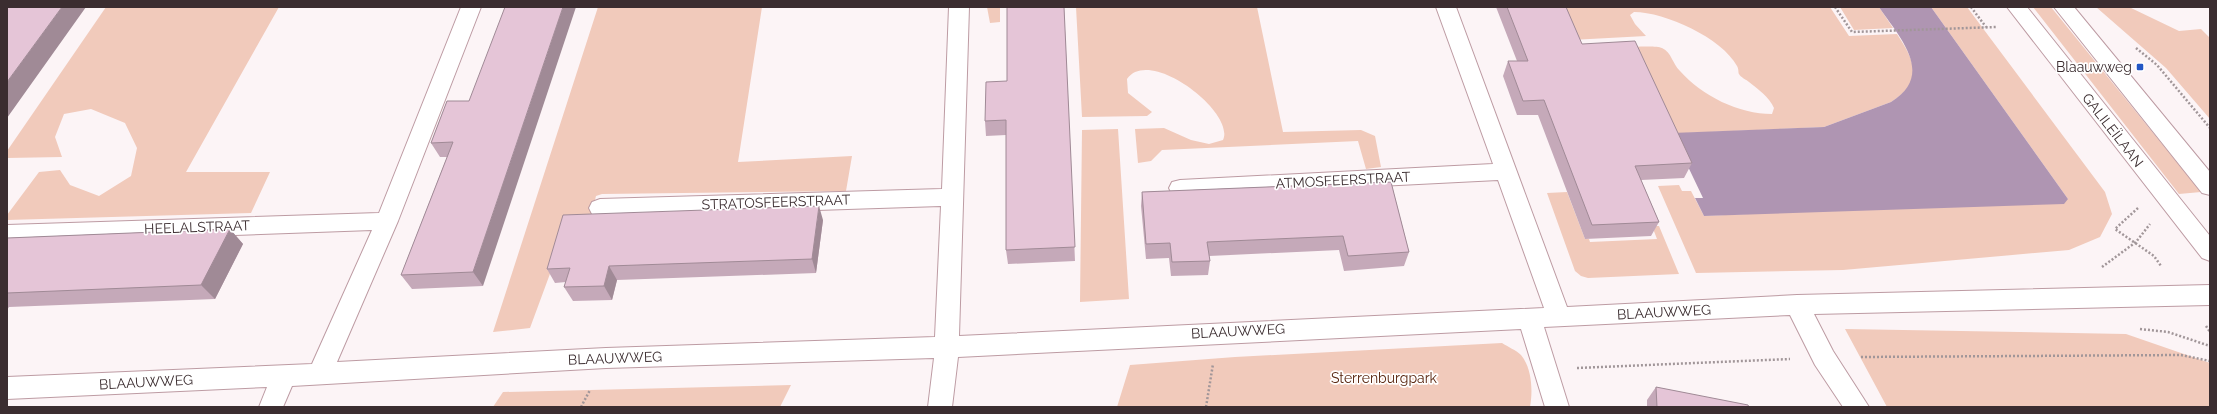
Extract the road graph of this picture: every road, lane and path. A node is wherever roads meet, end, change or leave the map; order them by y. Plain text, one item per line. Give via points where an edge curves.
1 (471, 7) edge
2 (959, 7) edge
3 (1446, 7) edge
4 (1835, 7) edge
5 (1972, 7) edge
6 (2017, 7) edge
7 (2064, 7) edge
8 (1986, 27) junction
9 (2000, 27) dead end
10 (2133, 45) dead end
11 (2210, 128) edge
12 (1505, 172) junction
13 (2210, 187) edge
14 (1180, 188) dead end
15 (952, 197) junction
16 (600, 208) dead end
17 (2180, 215) junction
18 (387, 221) junction
19 (7, 234) edge
20 (2136, 242) junction
21 (2210, 252) edge
22 (2095, 268) dead end
23 (2210, 295) edge
24 (2185, 296) junction
25 (1797, 304) junction
26 (1559, 317) junction
27 (1530, 319) junction
28 (1218, 332) junction
29 (2210, 332) edge
30 (947, 347) junction
31 (1824, 358) junction
32 (2210, 361) edge
33 (1546, 370) junction
34 (320, 374) junction
35 (284, 376) junction
36 (7, 388) edge
37 (271, 407) edge
38 (940, 407) edge
39 (1206, 407) edge
40 (1557, 407) edge
41 (1857, 407) edge

1 - 18 street
2 - 15 street
3 - 12 street
4 - 8 path via 1852,32
5 - 8 path
6 - 17 street, GALILEÏLAAN
7 - 13 street
8 - 9 path
10 - 11 path via 2157,65
12 - 14 street, ATMOSFEERSTRAAT
12 - 26 street
15 - 16 street, STRATOSFEERSTRAAT
15 - 30 street
17 - 20 path via 2148,224
17 - 20 path via 2139,207 2115,229
17 - 21 street, GALILEÏLAAN
18 - 19 street, HEELALSTRAAT
18 - 34 street
20 - 22 path via 2102,267
20 - 24 path via 2154,256
23 - 24 street, BLAAUWWEG
24 - 25 street, BLAAUWWEG
24 - 29 path
25 - 26 street, BLAAUWWEG
25 - 31 street
26 - 27 street, BLAAUWWEG
27 - 28 street, BLAAUWWEG
27 - 33 street
28 - 30 street, BLAAUWWEG
28 - 39 path
30 - 34 street, BLAAUWWEG via 606,358
30 - 38 street
31 - 32 path via 2182,355
31 - 33 path
31 - 41 street
33 - 40 street
34 - 35 street, BLAAUWWEG
35 - 36 street, BLAAUWWEG
35 - 37 street

